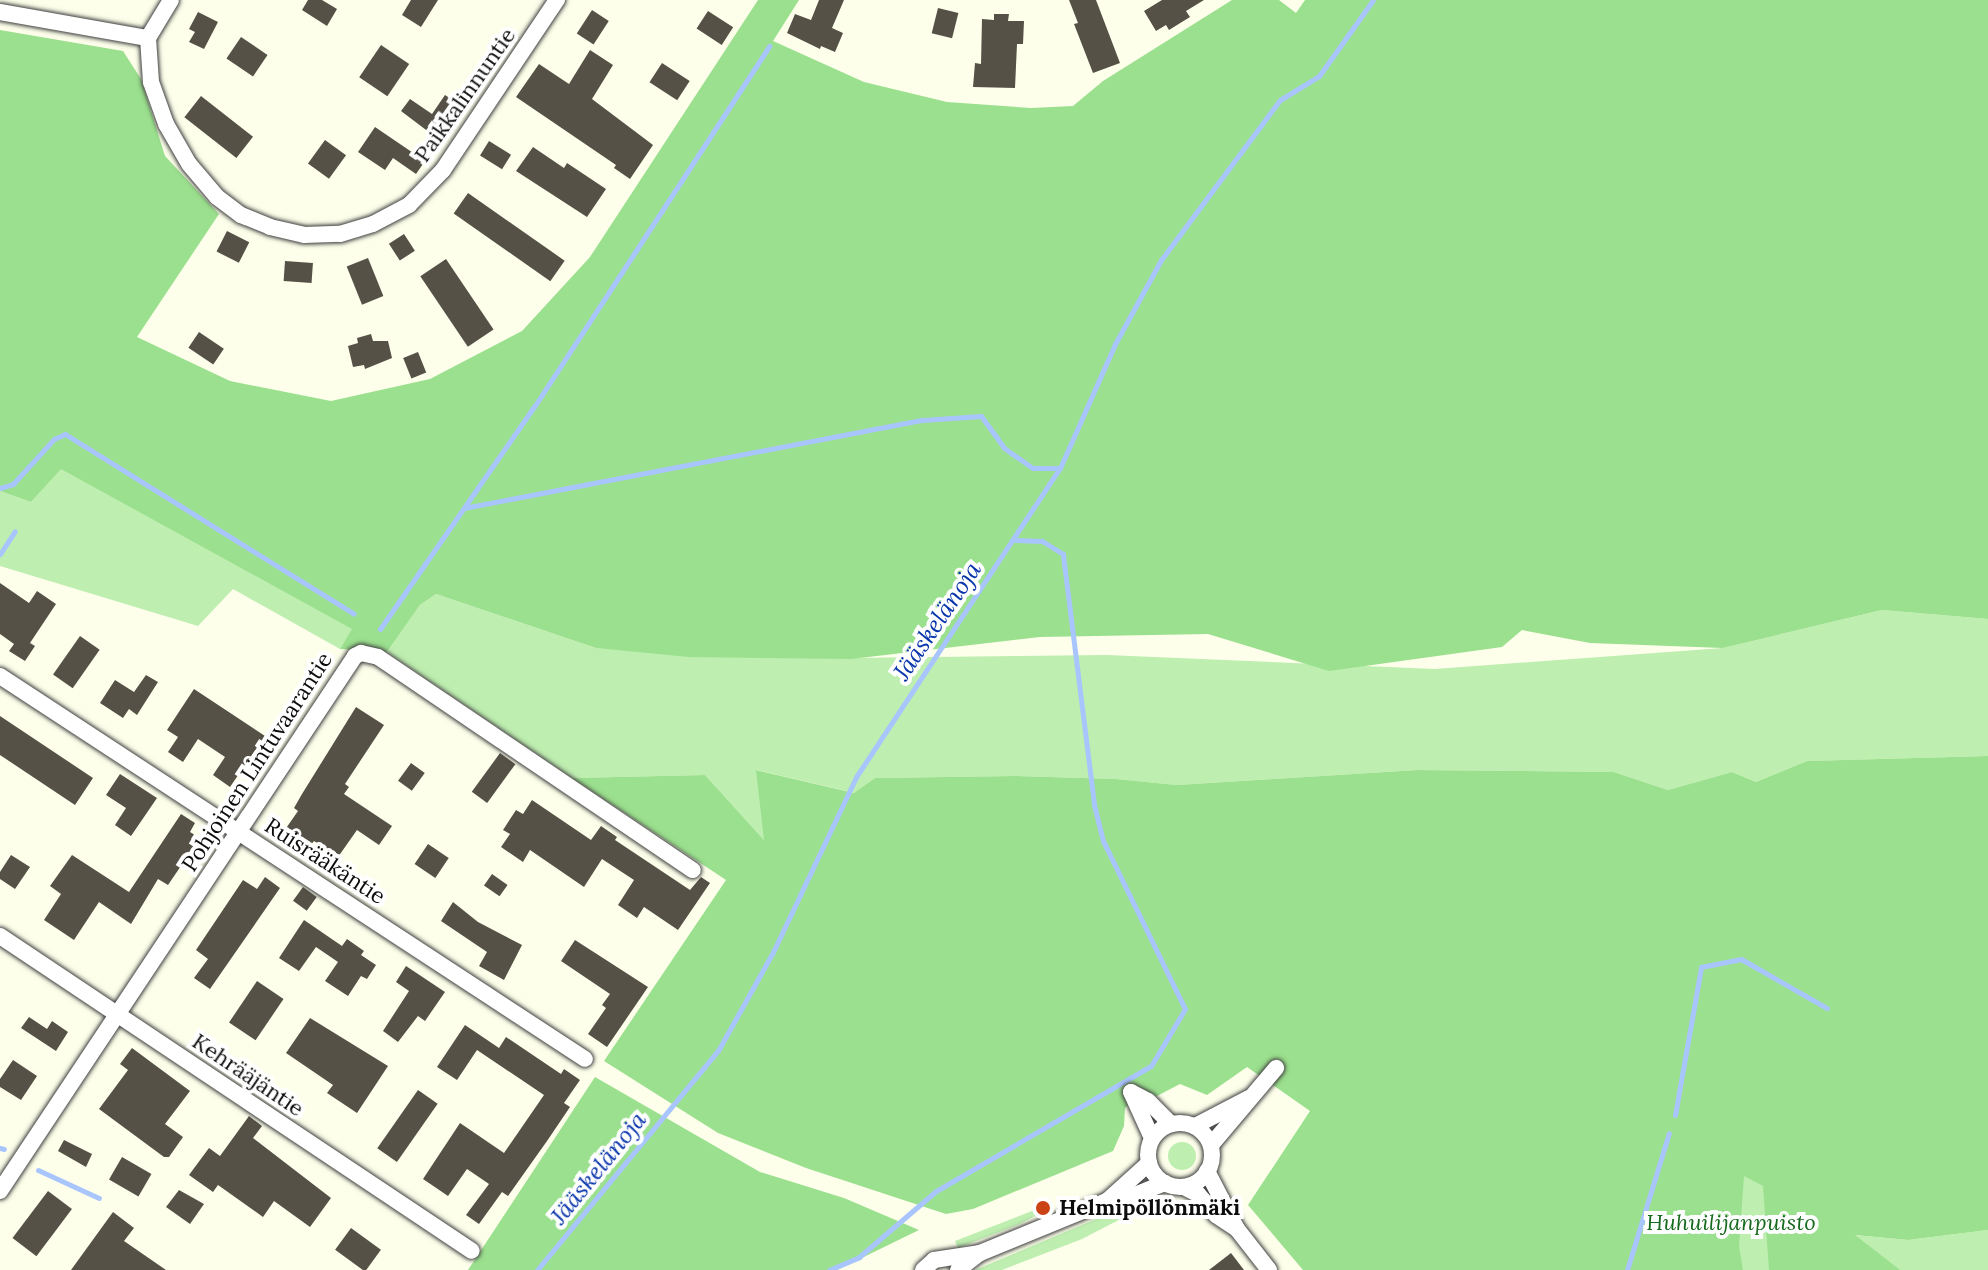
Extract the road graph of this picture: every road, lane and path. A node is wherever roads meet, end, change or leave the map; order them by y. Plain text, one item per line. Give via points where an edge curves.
1 (171, 0) edge
2 (557, 0) edge
3 (0, 12) edge
4 (148, 38) junction
5 (0, 676) edge
6 (239, 830) junction
7 (693, 870) dead end
8 (0, 936) edge
9 (116, 1014) junction
10 (585, 1059) dead end
11 (1276, 1068) dead end
12 (1249, 1098) junction
13 (1171, 1124) junction
14 (1195, 1126) junction
15 (1152, 1138) junction
16 (1211, 1145) junction
17 (1149, 1163) junction
18 (1207, 1171) junction
19 (1165, 1183) junction
20 (1184, 1187) junction
21 (0, 1191) edge
22 (1107, 1201) junction
23 (1237, 1229) junction
24 (472, 1251) dead end
25 (980, 1253) junction
26 (923, 1270) edge
27 (958, 1270) edge
28 (1269, 1270) edge

1 - 4 street
2 - 4 street, Paikkalinnuntie via 443,170 409,205 340,234 304,235 270,227 217,197 189,164 166,124 151,82
3 - 4 street
5 - 6 street, Ruisrääkäntie
6 - 7 street, Pohjoinen Lintuvaarantie via 350,659 361,653 378,657
6 - 9 street, Pohjoinen Lintuvaarantie
6 - 10 street, Ruisrääkäntie
8 - 9 street, Kehrääjäntie
9 - 21 street, Pohjoinen Lintuvaarantie
9 - 24 street, Kehrääjäntie
11 - 12 street
12 - 14 street
12 - 16 street
13 - 14 street
13 - 15 street
13 - 15 street via 1131,1092
14 - 16 street
15 - 17 street
16 - 18 street
17 - 19 street
17 - 22 street
18 - 20 street
18 - 23 street
19 - 20 street
19 - 22 street
20 - 23 street
22 - 25 street
23 - 28 street
25 - 26 street via 945,1257
25 - 27 street

